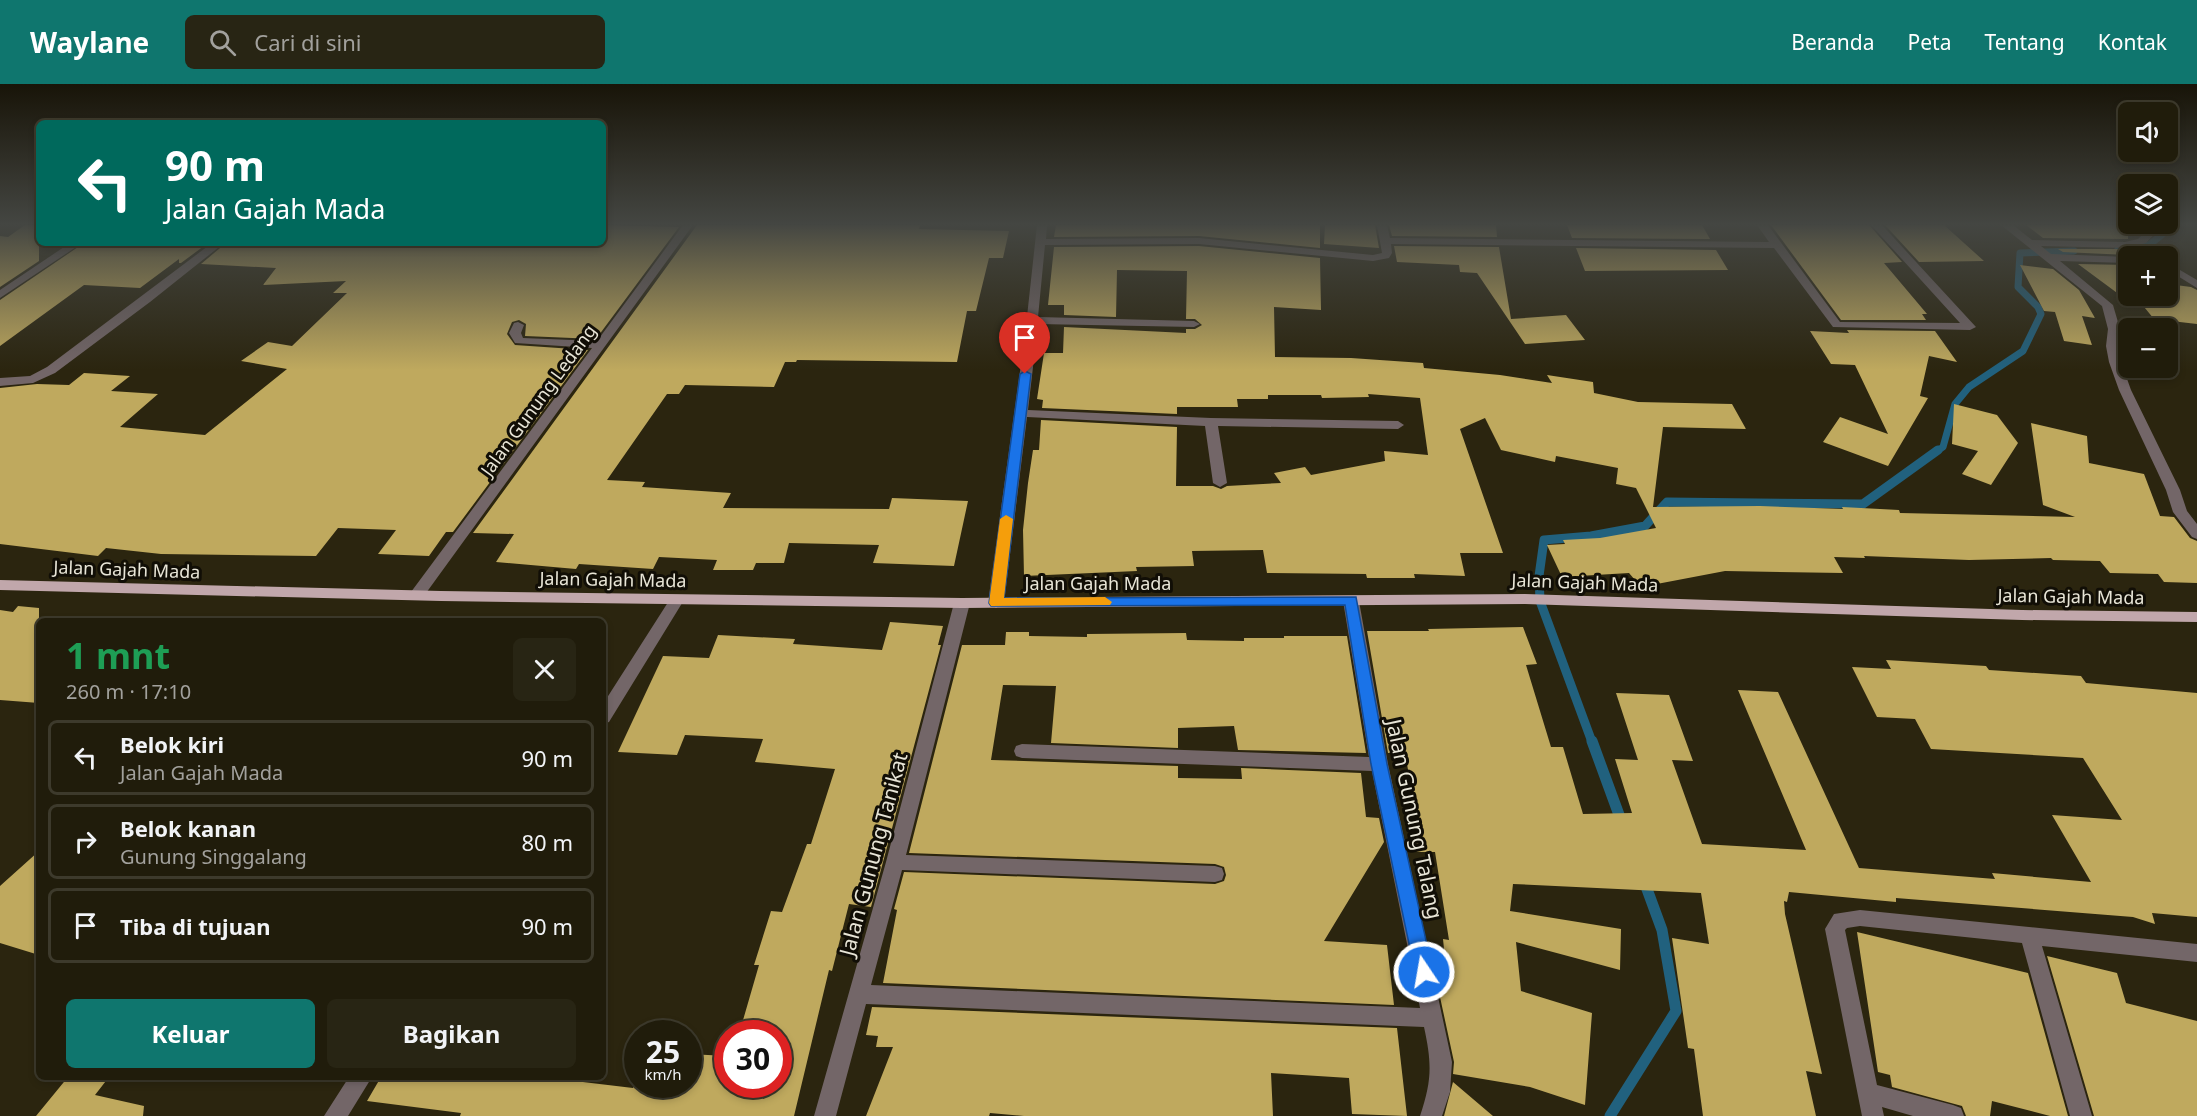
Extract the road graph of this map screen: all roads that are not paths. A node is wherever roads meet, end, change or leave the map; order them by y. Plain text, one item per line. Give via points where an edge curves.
1 (32, 273) edge
2 (179, 273) edge
3 (653, 273) edge
4 (1036, 273) edge
5 (1798, 273) edge
6 (1920, 273) edge
7 (2069, 273) edge
8 (2179, 273) edge
9 (2197, 285) edge
10 (0, 295) edge
11 (1032, 320) junction
12 (1194, 324) dead end
13 (518, 325) dead end
14 (602, 345) junction
15 (0, 382) edge
16 (1019, 413) junction
17 (1211, 422) junction
18 (1398, 425) dead end
19 (1220, 483) dead end
20 (2197, 534) edge
21 (0, 585) edge
22 (416, 596) junction
23 (676, 600) junction
24 (1351, 601) junction
25 (962, 603) junction
26 (996, 603) junction
27 (2197, 617) edge
28 (606, 713) edge
29 (1022, 751) dead end
30 (1379, 764) junction
31 (895, 862) junction
32 (1215, 874) dead end
33 (2029, 934) junction
34 (2197, 953) edge
35 (859, 994) junction
36 (1434, 1018) junction
37 (359, 1080) edge
38 (1869, 1093) junction
39 (335, 1116) edge
40 (825, 1116) edge
41 (1431, 1116) edge
42 (1873, 1116) edge
43 (1953, 1116) edge
44 (2081, 1116) edge

1 - 10 street
2 - 15 street via 51,370 33,379
3 - 14 street, Jalan Gunung Ledang
4 - 11 street
5 - 6 street via 1837,325 1970,327
7 - 20 street via 2106,305 2114,329 2115,362 2125,390 2180,512
8 - 9 street
11 - 12 street
11 - 16 street
13 - 14 street via 515,333 519,341
14 - 22 street, Jalan Gunung Ledang
16 - 17 street
16 - 26 street
17 - 18 street
17 - 19 street
21 - 22 main road, Jalan Gajah Mada
22 - 23 main road, Jalan Gajah Mada
23 - 25 main road, Jalan Gajah Mada
23 - 28 street
24 - 26 main road, Jalan Gajah Mada
24 - 27 main road, Jalan Gajah Mada via 1525,599
24 - 30 street, Jalan Gunung Talang
25 - 26 main road, Jalan Gajah Mada
25 - 31 street, Jalan Gunung Tanikat
29 - 30 street
30 - 36 street, Jalan Gunung Talang
31 - 32 street
31 - 35 street, Jalan Gunung Tanikat
33 - 34 street
33 - 38 street via 1860,918 1841,920 1835,928
33 - 44 street
35 - 36 street
35 - 40 street, Jalan Gunung Tanikat
36 - 41 street, Jalan Gunung Talang via 1442,1062 1439,1092
37 - 39 street
38 - 42 street
38 - 43 street

